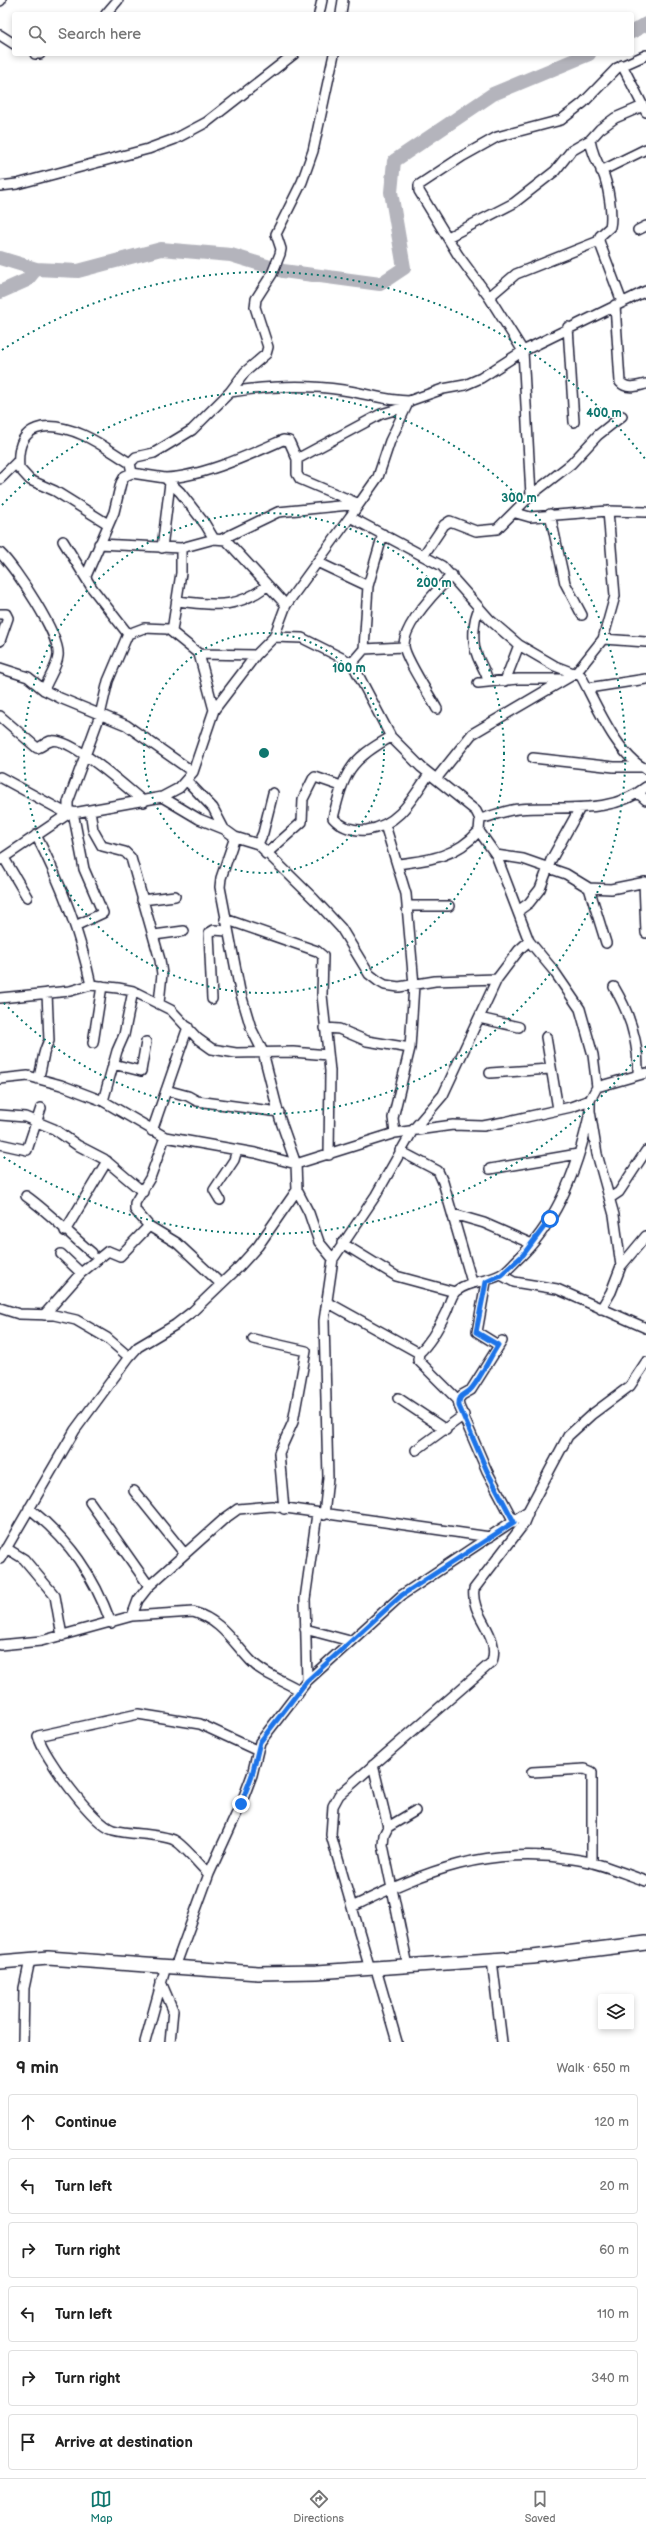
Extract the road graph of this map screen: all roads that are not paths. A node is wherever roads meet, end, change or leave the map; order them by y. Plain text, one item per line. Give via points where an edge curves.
1 (118, 0) edge
2 (322, 0) edge
3 (343, 0) edge
4 (108, 12) edge
5 (319, 12) edge
6 (341, 12) edge
7 (0, 35) edge
8 (12, 43) edge
9 (646, 55) edge
10 (291, 56) edge
11 (334, 56) edge
12 (622, 65) junction
13 (644, 109) edge
14 (590, 140) junction
15 (646, 149) edge
16 (601, 171) junction
17 (0, 186) edge
18 (448, 237) junction
19 (599, 241) junction
20 (646, 291) edge
21 (489, 297) junction
22 (618, 304) junction
23 (568, 327) junction
24 (523, 351) junction
25 (646, 384) edge
26 (230, 392) junction
27 (407, 404) junction
28 (622, 416) dead end
29 (574, 422) dead end
30 (298, 459) junction
31 (18, 460) junction
32 (131, 468) junction
33 (0, 479) edge
34 (168, 481) junction
35 (532, 494) junction
36 (359, 504) junction
37 (608, 511) junction
38 (646, 512) edge
39 (516, 513) junction
40 (550, 514) junction
41 (350, 517) junction
42 (108, 524) junction
43 (383, 534) junction
44 (218, 539) junction
45 (63, 541) dead end
46 (99, 544) junction
47 (162, 548) junction
48 (181, 548) junction
49 (0, 553) edge
50 (423, 556) junction
51 (317, 562) junction
52 (452, 575) junction
53 (86, 576) junction
54 (267, 586) junction
55 (368, 586) junction
56 (177, 601) junction
57 (286, 605) junction
58 (479, 609) junction
59 (0, 614) edge
60 (582, 615) dead end
61 (172, 631) junction
62 (128, 634) junction
63 (274, 637) junction
64 (603, 639) junction
65 (0, 640) edge
66 (646, 642) edge
67 (519, 646) junction
68 (404, 647) junction
69 (364, 649) junction
70 (199, 654) junction
71 (256, 655) junction
72 (352, 662) junction
73 (1, 670) edge
74 (576, 673) junction
75 (566, 679) junction
76 (646, 679) edge
77 (488, 681) junction
78 (505, 681) junction
79 (478, 683) dead end
80 (588, 688) junction
81 (44, 690) junction
82 (437, 709) dead end
83 (214, 710) junction
84 (100, 715) junction
85 (0, 716) edge
86 (391, 737) junction
87 (86, 755) junction
88 (533, 758) dead end
89 (644, 768) edge
90 (193, 772) junction
91 (433, 776) junction
92 (0, 777) edge
93 (187, 780) junction
94 (340, 786) junction
95 (646, 787) edge
96 (273, 793) dead end
97 (638, 793) junction
98 (162, 797) junction
99 (646, 800) edge
100 (144, 802) junction
101 (580, 808) junction
102 (90, 810) junction
103 (71, 813) junction
104 (480, 819) junction
105 (385, 825) junction
106 (224, 829) junction
107 (479, 831) junction
108 (36, 835) junction
109 (235, 838) junction
110 (258, 844) junction
111 (266, 854) junction
112 (496, 855) junction
113 (2, 859) edge
114 (398, 864) junction
115 (548, 869) junction
116 (645, 882) edge
117 (589, 888) junction
118 (175, 896) dead end
119 (27, 897) dead end
120 (142, 900) junction
121 (408, 906) junction
122 (449, 906) dead end
123 (518, 911) junction
124 (225, 919) junction
125 (75, 926) junction
126 (184, 931) dead end
127 (228, 931) junction
128 (646, 933) edge
129 (154, 935) junction
130 (528, 941) junction
131 (606, 943) dead end
132 (497, 979) junction
133 (90, 985) junction
134 (414, 985) junction
135 (102, 986) junction
136 (614, 986) dead end
137 (133, 991) junction
138 (47, 993) junction
139 (0, 998) edge
140 (212, 999) dead end
141 (159, 1003) junction
142 (479, 1018) junction
143 (188, 1027) junction
144 (519, 1027) dead end
145 (325, 1028) junction
146 (546, 1037) dead end
147 (146, 1042) dead end
148 (93, 1043) dead end
149 (410, 1048) junction
150 (263, 1052) junction
151 (328, 1055) junction
152 (114, 1064) junction
153 (550, 1069) junction
154 (490, 1073) dead end
155 (642, 1073) edge
156 (0, 1079) edge
157 (38, 1079) junction
158 (596, 1087) junction
159 (166, 1090) junction
160 (590, 1100) junction
161 (103, 1101) junction
162 (41, 1108) dead end
163 (558, 1109) junction
164 (590, 1111) junction
165 (279, 1112) junction
166 (0, 1115) edge
167 (38, 1121) junction
168 (413, 1130) junction
169 (152, 1131) junction
170 (395, 1133) junction
171 (165, 1137) junction
172 (0, 1144) edge
173 (237, 1150) junction
174 (400, 1151) junction
175 (646, 1151) edge
176 (578, 1154) junction
177 (330, 1155) junction
178 (107, 1161) junction
179 (296, 1164) junction
180 (490, 1169) dead end
181 (297, 1190) junction
182 (143, 1192) junction
183 (26, 1196) dead end
184 (610, 1198) junction
185 (220, 1200) dead end
186 (453, 1214) junction
187 (149, 1226) junction
188 (65, 1231) junction
189 (646, 1236) edge
190 (342, 1243) junction
191 (532, 1244) junction
192 (92, 1253) dead end
193 (61, 1254) dead end
194 (333, 1258) junction
195 (621, 1266) junction
196 (81, 1273) junction
197 (501, 1275) junction
198 (472, 1282) junction
199 (486, 1282) junction
200 (220, 1283) junction
201 (455, 1292) junction
202 (327, 1302) junction
203 (0, 1308) edge
204 (601, 1309) junction
205 (44, 1315) junction
206 (646, 1328) edge
207 (253, 1339) dead end
208 (306, 1351) junction
209 (324, 1353) junction
210 (419, 1353) junction
211 (129, 1357) junction
212 (646, 1362) edge
213 (398, 1398) dead end
214 (458, 1400) junction
215 (464, 1416) junction
216 (446, 1430) junction
217 (416, 1450) dead end
218 (134, 1491) dead end
219 (90, 1502) dead end
220 (29, 1508) junction
221 (284, 1509) junction
222 (528, 1511) junction
223 (321, 1514) junction
224 (514, 1522) junction
225 (490, 1537) junction
226 (6, 1548) junction
227 (184, 1552) junction
228 (0, 1559) edge
229 (149, 1586) junction
230 (132, 1616) junction
231 (111, 1624) junction
232 (305, 1629) junction
233 (62, 1636) junction
234 (350, 1641) junction
235 (0, 1645) edge
236 (307, 1681) junction
237 (299, 1690) junction
238 (256, 1750) junction
239 (373, 1765) junction
240 (532, 1772) dead end
241 (415, 1811) dead end
242 (388, 1827) junction
243 (592, 1863) junction
244 (209, 1874) junction
245 (646, 1881) edge
246 (393, 1888) junction
247 (352, 1907) junction
248 (646, 1943) edge
249 (30, 1960) junction
250 (492, 1960) junction
251 (0, 1962) edge
252 (170, 1966) junction
253 (408, 1966) junction
254 (373, 1969) junction
255 (161, 1982) junction
256 (23, 2042) edge
257 (145, 2042) edge
258 (170, 2042) edge
259 (396, 2042) edge
260 (502, 2042) edge

1 - 4 street
2 - 5 street
3 - 6 street
7 - 8 street
9 - 12 street
10 - 17 street via 207,122 160,146 17,184
11 - 26 street via 313,151 302,182 276,234 282,249 280,257 256,299 255,307 268,347 266,354 245,372
12 - 13 street
12 - 18 street via 583,103 560,120 497,137 418,185 419,191
13 - 14 street via 615,118
14 - 16 street via 594,159
14 - 18 street via 571,151 555,171 514,203
15 - 16 street
16 - 19 street via 611,210 611,224 600,236
18 - 21 street
19 - 21 street via 516,274
19 - 22 street
20 - 22 street
21 - 24 street
22 - 23 street
22 - 25 street via 620,382 623,386 630,387
23 - 24 street
23 - 29 street
24 - 27 street via 481,378 465,385 443,389
24 - 35 street
26 - 27 street via 294,386 343,390
26 - 32 street via 192,430 154,453 136,457
27 - 30 street via 382,414
27 - 36 street via 390,441 383,465
28 - 35 street via 598,435 571,464
30 - 34 street via 289,441 283,440 203,472
30 - 36 street via 297,474 300,479
31 - 32 street via 21,440 33,429 42,427 83,435
31 - 33 street
31 - 42 street via 19,468 30,480 55,491
32 - 34 street
32 - 42 street via 121,483 114,512
34 - 44 street
34 - 47 street
35 - 39 street
36 - 41 street
36 - 44 street via 278,512
37 - 38 street
37 - 40 street
37 - 64 street via 615,596
39 - 40 street via 530,517
39 - 50 street via 506,518 497,529 476,531 450,521 444,525
40 - 60 street via 565,583
41 - 43 street
41 - 51 street
42 - 46 street
43 - 50 street
43 - 55 street
44 - 48 street
44 - 54 street via 238,551
45 - 53 street
46 - 47 street
46 - 53 street
47 - 48 street
48 - 56 street
49 - 81 street via 32,595 56,642 58,656
50 - 52 street via 442,566
51 - 55 street
51 - 57 street
52 - 58 street
52 - 68 street via 411,623
53 - 62 street via 92,588
54 - 56 street via 246,600 232,603 210,605
54 - 57 street
55 - 69 street
56 - 61 street
57 - 63 street
58 - 67 street
58 - 77 street via 475,621 476,655
59 - 65 street via 3,613 8,618
61 - 62 street via 162,627 144,628
61 - 70 street
62 - 84 street via 108,681
63 - 71 street
63 - 72 street via 302,638
64 - 66 street
64 - 74 street
67 - 74 street via 555,666
67 - 78 street
68 - 69 street
68 - 82 street
69 - 72 street
70 - 71 street
70 - 83 street
71 - 83 street
72 - 86 street
73 - 81 street via 28,677
74 - 75 street
74 - 80 street via 581,676
75 - 78 street
75 - 91 street via 472,734
76 - 80 street
77 - 78 street
77 - 79 street
80 - 89 street via 621,746 632,761
81 - 84 street
83 - 90 street
84 - 87 street
84 - 90 street via 126,725
85 - 87 street via 37,748 51,741 63,742
86 - 91 street
86 - 94 street via 358,758
87 - 100 street
87 - 103 street via 68,802
88 - 89 street
90 - 93 street
91 - 104 street via 476,811
91 - 105 street via 396,818
92 - 103 street
93 - 98 street
93 - 106 street via 213,808
94 - 105 street via 333,818 338,823 358,831
94 - 111 street via 315,777 312,779 303,799 302,822
95 - 97 street
96 - 110 street
97 - 99 street
97 - 101 street via 619,802
98 - 100 street
98 - 106 street via 199,819
100 - 102 street
101 - 104 street via 510,810
101 - 115 street
102 - 103 street
102 - 120 street via 93,830 102,846 129,854
103 - 108 street
103 - 125 street via 84,869 103,913
104 - 107 street
105 - 114 street
106 - 109 street
107 - 112 street
107 - 114 street via 464,845 443,857
108 - 113 street
108 - 125 street via 55,872
109 - 110 street
109 - 124 street via 220,878
110 - 111 street
111 - 134 street via 341,928 369,974 386,985
112 - 115 street via 523,860
112 - 123 street
113 - 119 street
114 - 121 street
115 - 117 street via 566,874
115 - 123 street via 534,897
116 - 117 street via 611,889
116 - 128 street
117 - 131 street
118 - 120 street
120 - 129 street
121 - 122 street
121 - 134 street
123 - 130 street
124 - 127 street
124 - 145 street via 323,956 322,995
125 - 133 street via 82,942
126 - 129 street
127 - 140 street via 214,930 209,933
127 - 150 street via 247,1013
129 - 141 street via 162,974
130 - 132 street
130 - 158 street via 554,971 580,1009 592,1055
132 - 134 street via 435,981
132 - 142 street
133 - 135 street
133 - 138 street via 70,991
134 - 149 street
135 - 137 street
135 - 148 street
136 - 155 street via 632,1025
137 - 141 street
137 - 152 street via 124,1035
138 - 139 street
138 - 157 street via 49,1041 44,1047 44,1063
141 - 143 street via 171,1010
142 - 144 street
142 - 168 street via 443,1095
143 - 150 street via 198,1039 212,1049
143 - 159 street
145 - 149 street via 339,1029 367,1041
145 - 151 street
146 - 153 street
147 - 152 street via 141,1070
149 - 170 street via 393,1118
150 - 151 street
150 - 165 street
151 - 177 street
152 - 161 street
153 - 154 street
153 - 163 street
155 - 158 street
156 - 157 street via 28,1076
157 - 161 street
158 - 160 street
159 - 165 street via 197,1101
159 - 169 street
160 - 163 street
160 - 164 street
161 - 169 street
162 - 167 street
163 - 168 street via 483,1126 453,1125
164 - 176 street
164 - 184 street via 597,1154
165 - 179 street
166 - 167 street
167 - 172 street via 26,1150
167 - 178 street
168 - 170 street
168 - 174 street
169 - 171 street
170 - 177 street via 347,1147
171 - 173 street
171 - 182 street
173 - 179 street
173 - 185 street via 234,1160 214,1190
174 - 186 street via 438,1171
174 - 190 street via 376,1195
175 - 184 street via 619,1192
176 - 180 street
176 - 191 street via 560,1200
177 - 179 street
178 - 182 street
178 - 188 street
179 - 181 street
181 - 194 street via 309,1213 319,1242
181 - 200 street via 258,1246
182 - 187 street via 134,1208
183 - 188 street via 47,1212
184 - 195 street via 618,1230
186 - 191 street via 484,1223
186 - 198 street
187 - 196 street via 120,1256 111,1251 105,1252
187 - 200 street via 177,1243
188 - 192 street
189 - 195 street
190 - 194 street
190 - 201 street via 396,1276
191 - 197 street
193 - 196 street
194 - 202 street
195 - 204 street
196 - 205 street
197 - 199 street
197 - 204 street via 514,1282 557,1289
198 - 199 street
198 - 201 street
199 - 214 street via 476,1332 500,1343 472,1390
200 - 211 street via 193,1311 138,1347
201 - 210 street via 440,1324
202 - 209 street
202 - 210 street
203 - 205 street via 19,1314
204 - 206 street
205 - 211 street via 76,1320 106,1338
207 - 208 street
208 - 209 street
208 - 221 street via 293,1422 279,1454
209 - 223 street via 328,1478
210 - 214 street via 418,1360
211 - 220 street via 75,1430
212 - 222 street via 626,1390 591,1415 568,1436
213 - 216 street
214 - 215 street
215 - 216 street
215 - 224 street via 487,1471
216 - 217 street
218 - 227 street
219 - 229 street
220 - 226 street
220 - 231 street via 54,1528 70,1547 101,1596
221 - 223 street
221 - 227 street via 257,1506 238,1509
222 - 224 street
222 - 239 street via 523,1525 474,1589 474,1604 494,1643 492,1662
223 - 225 street
223 - 232 street via 305,1599
224 - 225 street
225 - 234 street via 402,1595
226 - 228 street
226 - 233 street via 24,1559 55,1596
227 - 229 street
229 - 230 street via 138,1600
230 - 231 street
230 - 237 street via 185,1611 201,1614 226,1630 252,1662
231 - 233 street
232 - 234 street
232 - 236 street
233 - 235 street
234 - 236 street
236 - 237 street
237 - 238 street via 267,1731
238 - 244 street via 252,1775
238 - 244 street via 200,1724 138,1714 38,1736 51,1762 100,1821 112,1830 174,1840
239 - 242 street
239 - 247 street via 338,1795 333,1806 332,1835
240 - 243 street via 585,1769 592,1772
241 - 242 street
242 - 246 street via 382,1845
243 - 245 street
243 - 246 street via 532,1854 485,1858 422,1874
244 - 252 street
246 - 247 street
246 - 253 street
247 - 254 street
248 - 250 main road
249 - 251 main road
249 - 252 main road via 84,1960
249 - 256 street via 24,1988
250 - 253 main road
250 - 260 street
252 - 254 main road via 258,1973
252 - 255 street
253 - 254 main road
254 - 259 street
255 - 257 street
255 - 258 street via 173,2010

